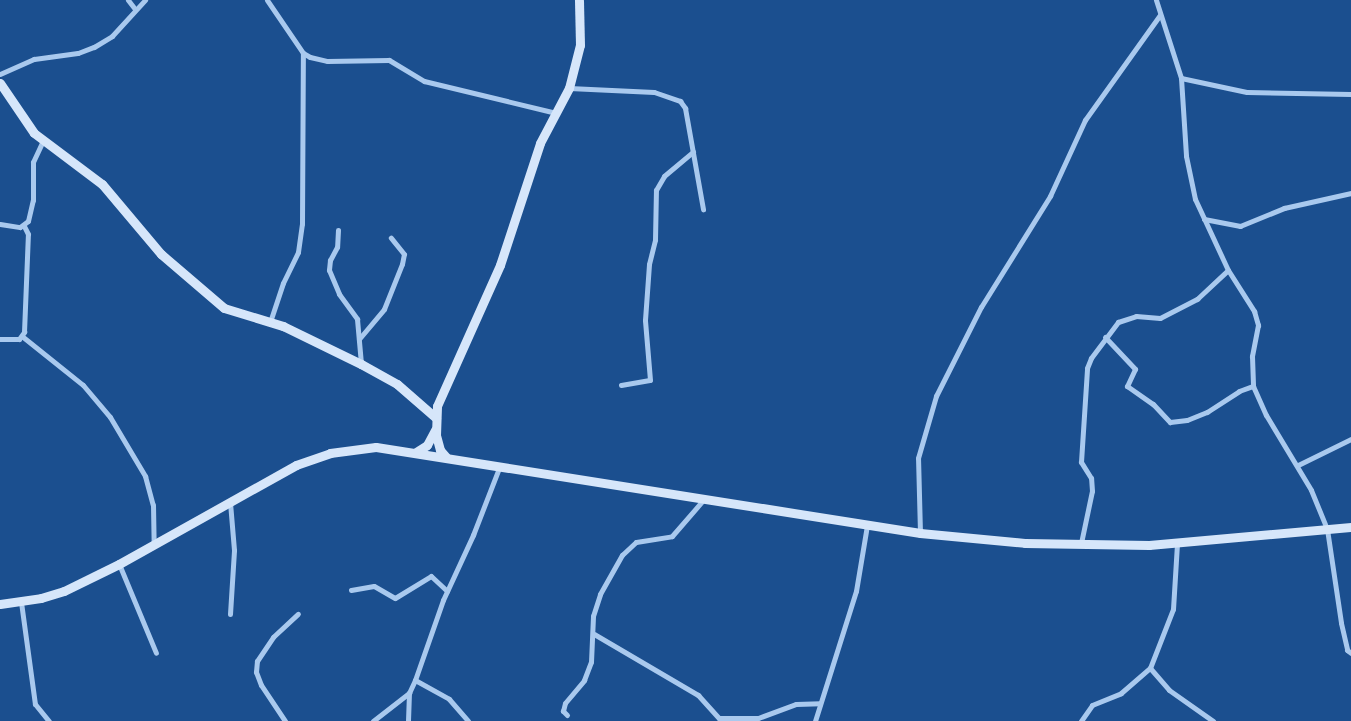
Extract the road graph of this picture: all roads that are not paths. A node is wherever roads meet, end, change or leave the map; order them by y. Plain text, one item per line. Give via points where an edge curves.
1 (128, 0) edge
2 (145, 0) edge
3 (268, 0) edge
4 (579, 0) edge
5 (1156, 0) edge
6 (135, 9) junction
7 (1160, 16) junction
8 (303, 53) junction
9 (0, 74) edge
10 (1181, 78) junction
11 (0, 84) edge
12 (569, 88) junction
13 (1351, 94) edge
14 (556, 113) junction
15 (43, 141) junction
16 (693, 152) junction
17 (1351, 193) edge
18 (703, 209) dead end
19 (1204, 219) junction
20 (0, 224) edge
21 (24, 226) junction
22 (338, 230) dead end
23 (391, 238) dead end
24 (1228, 270) junction
25 (270, 322) junction
26 (1105, 336) junction
27 (23, 337) junction
28 (0, 339) edge
29 (360, 339) junction
30 (361, 364) junction
31 (620, 385) dead end
32 (1253, 386) junction
33 (436, 423) junction
34 (1351, 439) edge
35 (416, 452) junction
36 (446, 457) junction
37 (1298, 465) junction
38 (499, 468) junction
39 (704, 499) junction
40 (230, 500) junction
41 (868, 525) junction
42 (1351, 527) edge
43 (1327, 529) junction
44 (920, 533) junction
45 (1081, 543) junction
46 (1177, 543) junction
47 (154, 544) junction
48 (119, 564) junction
49 (351, 590) dead end
50 (448, 591) junction
51 (21, 602) junction
52 (0, 604) edge
53 (230, 614) dead end
54 (298, 614) dead end
55 (594, 634) junction
56 (156, 653) dead end
57 (1351, 653) edge
58 (1150, 668) junction
59 (415, 680) junction
60 (408, 693) junction
61 (820, 703) junction
62 (567, 715) dead end
63 (48, 721) edge
64 (285, 721) edge
65 (373, 721) edge
66 (408, 721) edge
67 (468, 721) edge
68 (815, 721) edge
69 (1081, 721) edge
70 (1213, 721) edge

1 - 6 street
2 - 6 street
3 - 8 street
4 - 12 main road via 580,45
5 - 7 street
6 - 9 street via 112,36 94,47 34,60
7 - 10 street
7 - 44 street via 1085,120 1050,196 981,307 936,396 926,421 918,458
8 - 14 street via 327,61 389,60 424,81
8 - 25 street via 302,224 298,252
10 - 13 street via 1247,92
10 - 19 street via 1186,156 1195,199
11 - 15 main road via 22,118
12 - 14 main road
12 - 16 street via 654,92 680,101 685,108
14 - 33 main road via 530,166 500,265 440,397
15 - 21 street via 33,162 33,200
15 - 25 main road via 102,184 161,254 219,304 241,315
16 - 18 street
16 - 31 street via 664,176 656,190 655,240 649,264 645,320 650,380
17 - 19 street via 1284,208 1240,226
19 - 24 street
20 - 21 street
21 - 27 street via 28,234
22 - 29 street via 337,247 329,270 339,294 357,319
23 - 29 street via 404,254 402,264 384,309
24 - 26 street via 1198,299 1160,318 1125,318
24 - 32 street via 1254,311 1258,325 1252,356
25 - 30 main road
26 - 32 street via 1134,366 1128,386 1170,422 1200,414
26 - 45 street via 1087,368 1081,462 1091,478 1092,490
27 - 28 street
27 - 47 street via 84,386 110,417 145,476 153,505
29 - 30 street
30 - 33 main road via 397,384
32 - 37 street via 1266,415
33 - 35 main road via 427,446
33 - 36 main road via 440,450
34 - 37 street
35 - 36 main road
35 - 40 main road via 376,447 330,453 296,465
36 - 38 main road
37 - 43 street
38 - 39 main road
38 - 50 street
39 - 41 main road
39 - 55 street via 672,536 636,542 627,549 600,594 593,616
40 - 47 main road
40 - 53 street via 234,550
41 - 44 main road
41 - 61 street via 856,591
42 - 43 main road
43 - 46 main road
43 - 57 street via 1341,624 1347,650
44 - 45 main road via 1025,543
45 - 46 main road
46 - 58 street via 1173,609
47 - 48 main road
48 - 51 main road via 64,591
48 - 56 street
49 - 50 street via 374,586 395,598 431,576
50 - 59 street
51 - 52 main road
51 - 63 street via 35,704
54 - 64 street via 273,637 257,661 256,672 261,686
55 - 61 street via 698,695 719,718 758,718 796,704
55 - 62 street via 587,673 563,708
58 - 69 street via 1120,693 1092,706
58 - 70 street via 1169,690
59 - 60 street
59 - 67 street via 449,699
60 - 65 street
60 - 66 street
61 - 68 street

